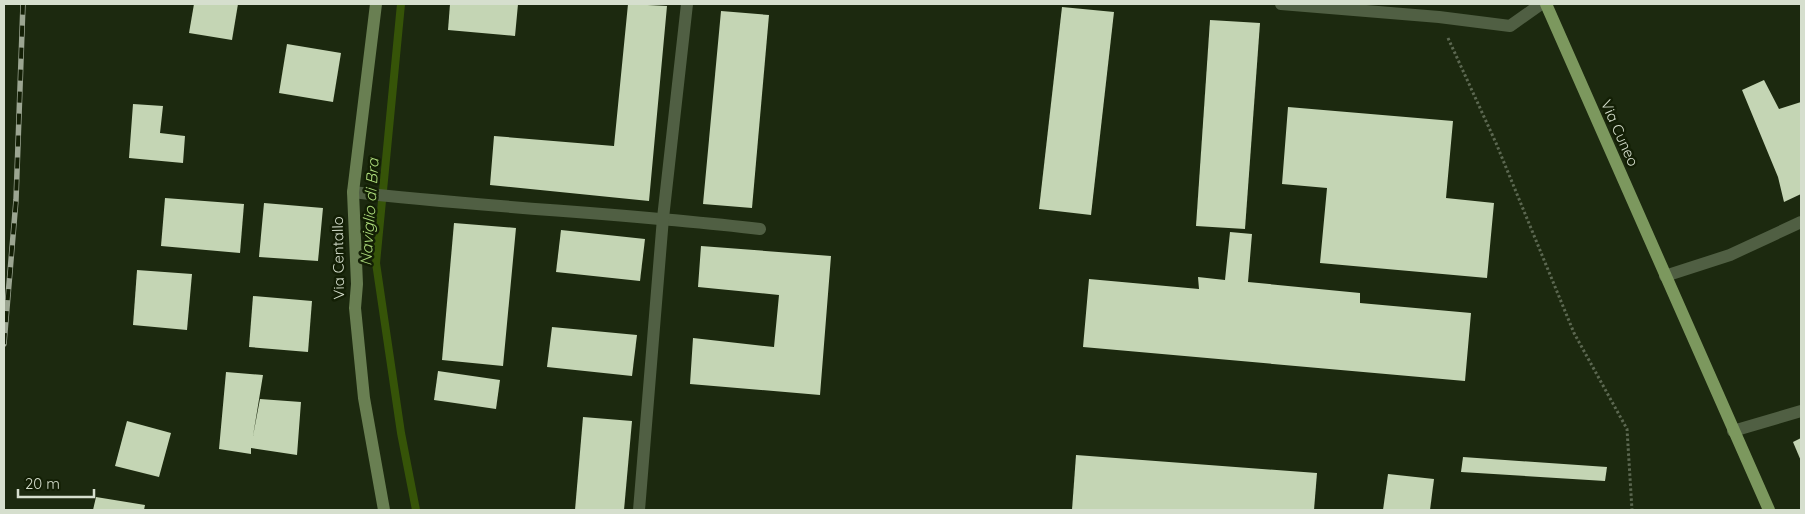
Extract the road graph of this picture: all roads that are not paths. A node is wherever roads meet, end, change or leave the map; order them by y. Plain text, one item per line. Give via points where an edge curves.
1 (376, 4) edge
2 (687, 4) edge
3 (1281, 4) edge
4 (1541, 4) edge
5 (1546, 4) edge
6 (359, 193) junction
7 (662, 218) junction
8 (1801, 222) edge
9 (760, 229) dead end
10 (1665, 276) junction
11 (1801, 411) edge
12 (1733, 431) junction
13 (384, 510) edge
14 (639, 510) edge
15 (1768, 510) edge

1 - 6 main road, Via Centallo
2 - 7 street
3 - 4 street via 1510,26
5 - 10 main road, Via Cuneo
6 - 7 street
6 - 13 main road, Via Centallo via 355,308 364,398
7 - 9 street
7 - 14 street
8 - 10 street via 1730,255
10 - 12 main road, Via Cuneo
11 - 12 street
12 - 15 main road, Via Cuneo

